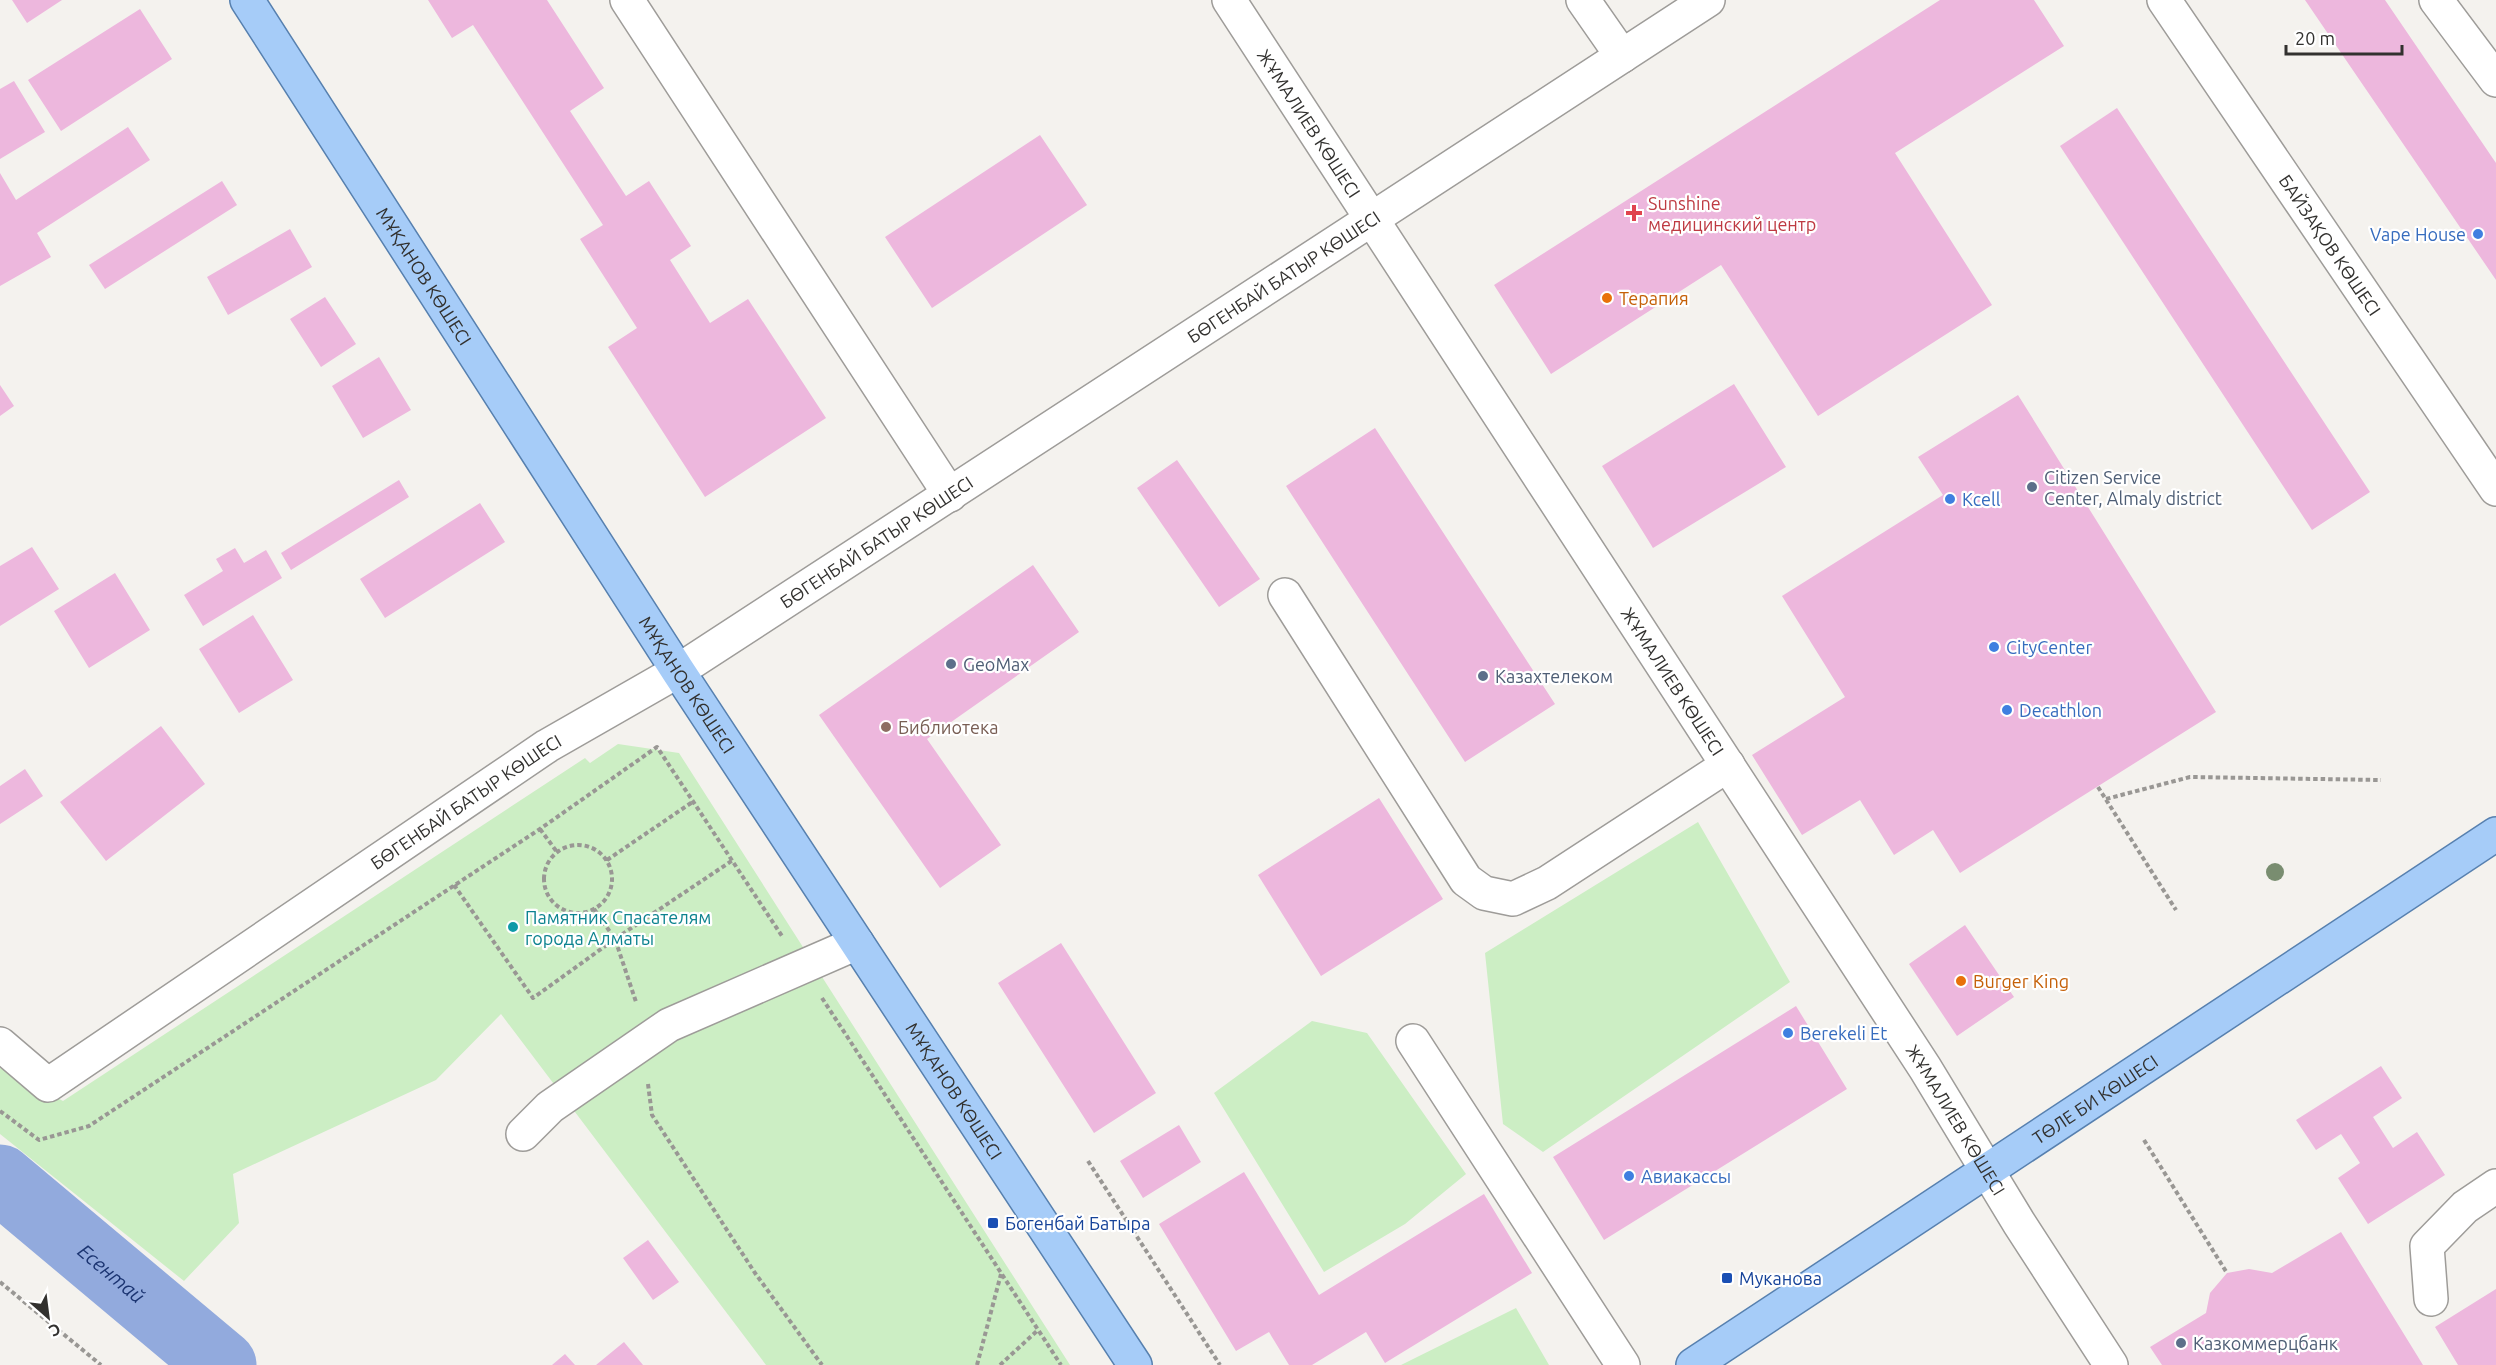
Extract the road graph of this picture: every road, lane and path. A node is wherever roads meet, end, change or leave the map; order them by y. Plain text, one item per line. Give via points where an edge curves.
1 (247, 0) edge
2 (627, 0) edge
3 (1229, 0) edge
4 (1583, 0) edge
5 (1708, 0) edge
6 (2164, 0) edge
7 (2436, 0) edge
8 (1622, 56) junction
9 (2496, 80) edge
10 (1373, 218) junction
11 (2494, 483) edge
12 (950, 495) junction
13 (1285, 595) dead end
14 (678, 671) junction
15 (1728, 765) junction
16 (2381, 780) dead end
17 (2098, 787) dead end
18 (2106, 800) junction
19 (693, 801) junction
20 (540, 829) junction
21 (2496, 834) edge
22 (557, 852) junction
23 (607, 860) junction
24 (733, 860) junction
25 (454, 885) junction
26 (594, 909) junction
27 (2176, 910) dead end
28 (615, 939) junction
29 (856, 943) junction
30 (802, 967) junction
31 (1413, 1041) dead end
32 (642, 1042) junction
33 (0, 1044) edge
34 (0, 1111) edge
35 (523, 1134) dead end
36 (2144, 1140) dead end
37 (1088, 1161) dead end
38 (1987, 1172) junction
39 (2496, 1186) edge
40 (2227, 1273) dead end
41 (1001, 1274) junction
42 (0, 1282) edge
43 (2431, 1299) dead end
44 (1038, 1330) junction
45 (101, 1365) edge
46 (822, 1365) edge
47 (977, 1365) edge
48 (1000, 1365) edge
49 (1060, 1365) edge
50 (1135, 1365) edge
51 (1220, 1365) edge
52 (1623, 1365) edge
53 (1693, 1365) edge
54 (2111, 1365) edge

1 - 14 main road, МҰҚАНОВ КӨШЕСІ
2 - 12 street
3 - 10 street, ЖҰМАЛИЕВ КӨШЕСІ
4 - 8 street
5 - 8 street, БӨГЕНБАЙ БАТЫР КӨШЕСІ
6 - 11 street, БАЙЗАҚОВ КӨШЕСІ
7 - 9 street
8 - 10 street, БӨГЕНБАЙ БАТЫР КӨШЕСІ
10 - 12 street, БӨГЕНБАЙ БАТЫР КӨШЕСІ
10 - 15 street, ЖҰМАЛИЕВ КӨШЕСІ
12 - 14 street, БӨГЕНБАЙ БАТЫР КӨШЕСІ
13 - 15 street via 1466,880 1484,893 1514,899 1547,883
14 - 29 main road, МҰҚАНОВ КӨШЕСІ
14 - 33 street, БӨГЕНБАЙ БАТЫР КӨШЕСІ via 546,746 48,1085
15 - 38 street, ЖҰМАЛИЕВ КӨШЕСІ via 1925,1068
16 - 18 path via 2190,777
17 - 18 path
18 - 27 path
19 - 20 path via 657,747
19 - 23 path
19 - 24 path
20 - 22 path
20 - 25 path
21 - 38 main road, ТӨЛЕ БИ КӨШЕСІ
22 - 23 path via 566,847 589,846
22 - 26 path via 549,861 544,883 553,903 573,913
23 - 26 path via 613,882 610,893
24 - 28 path
24 - 30 path
25 - 28 path via 533,998
25 - 34 path via 89,1126 39,1140
26 - 28 path
28 - 32 path via 635,995
29 - 30 street
29 - 50 main road, МҰҚАНОВ КӨШЕСІ
30 - 32 street via 669,1025
30 - 41 path
31 - 52 street
32 - 35 street via 550,1107
32 - 46 path via 652,1115 754,1273
36 - 40 path
37 - 51 path
38 - 53 main road, ТӨЛЕ БИ КӨШЕСІ
38 - 54 street, ЖҰМАЛИЕВ КӨШЕСІ
39 - 43 street via 2465,1207 2427,1246
41 - 44 path
41 - 47 path
42 - 45 path
44 - 48 path
44 - 49 path

